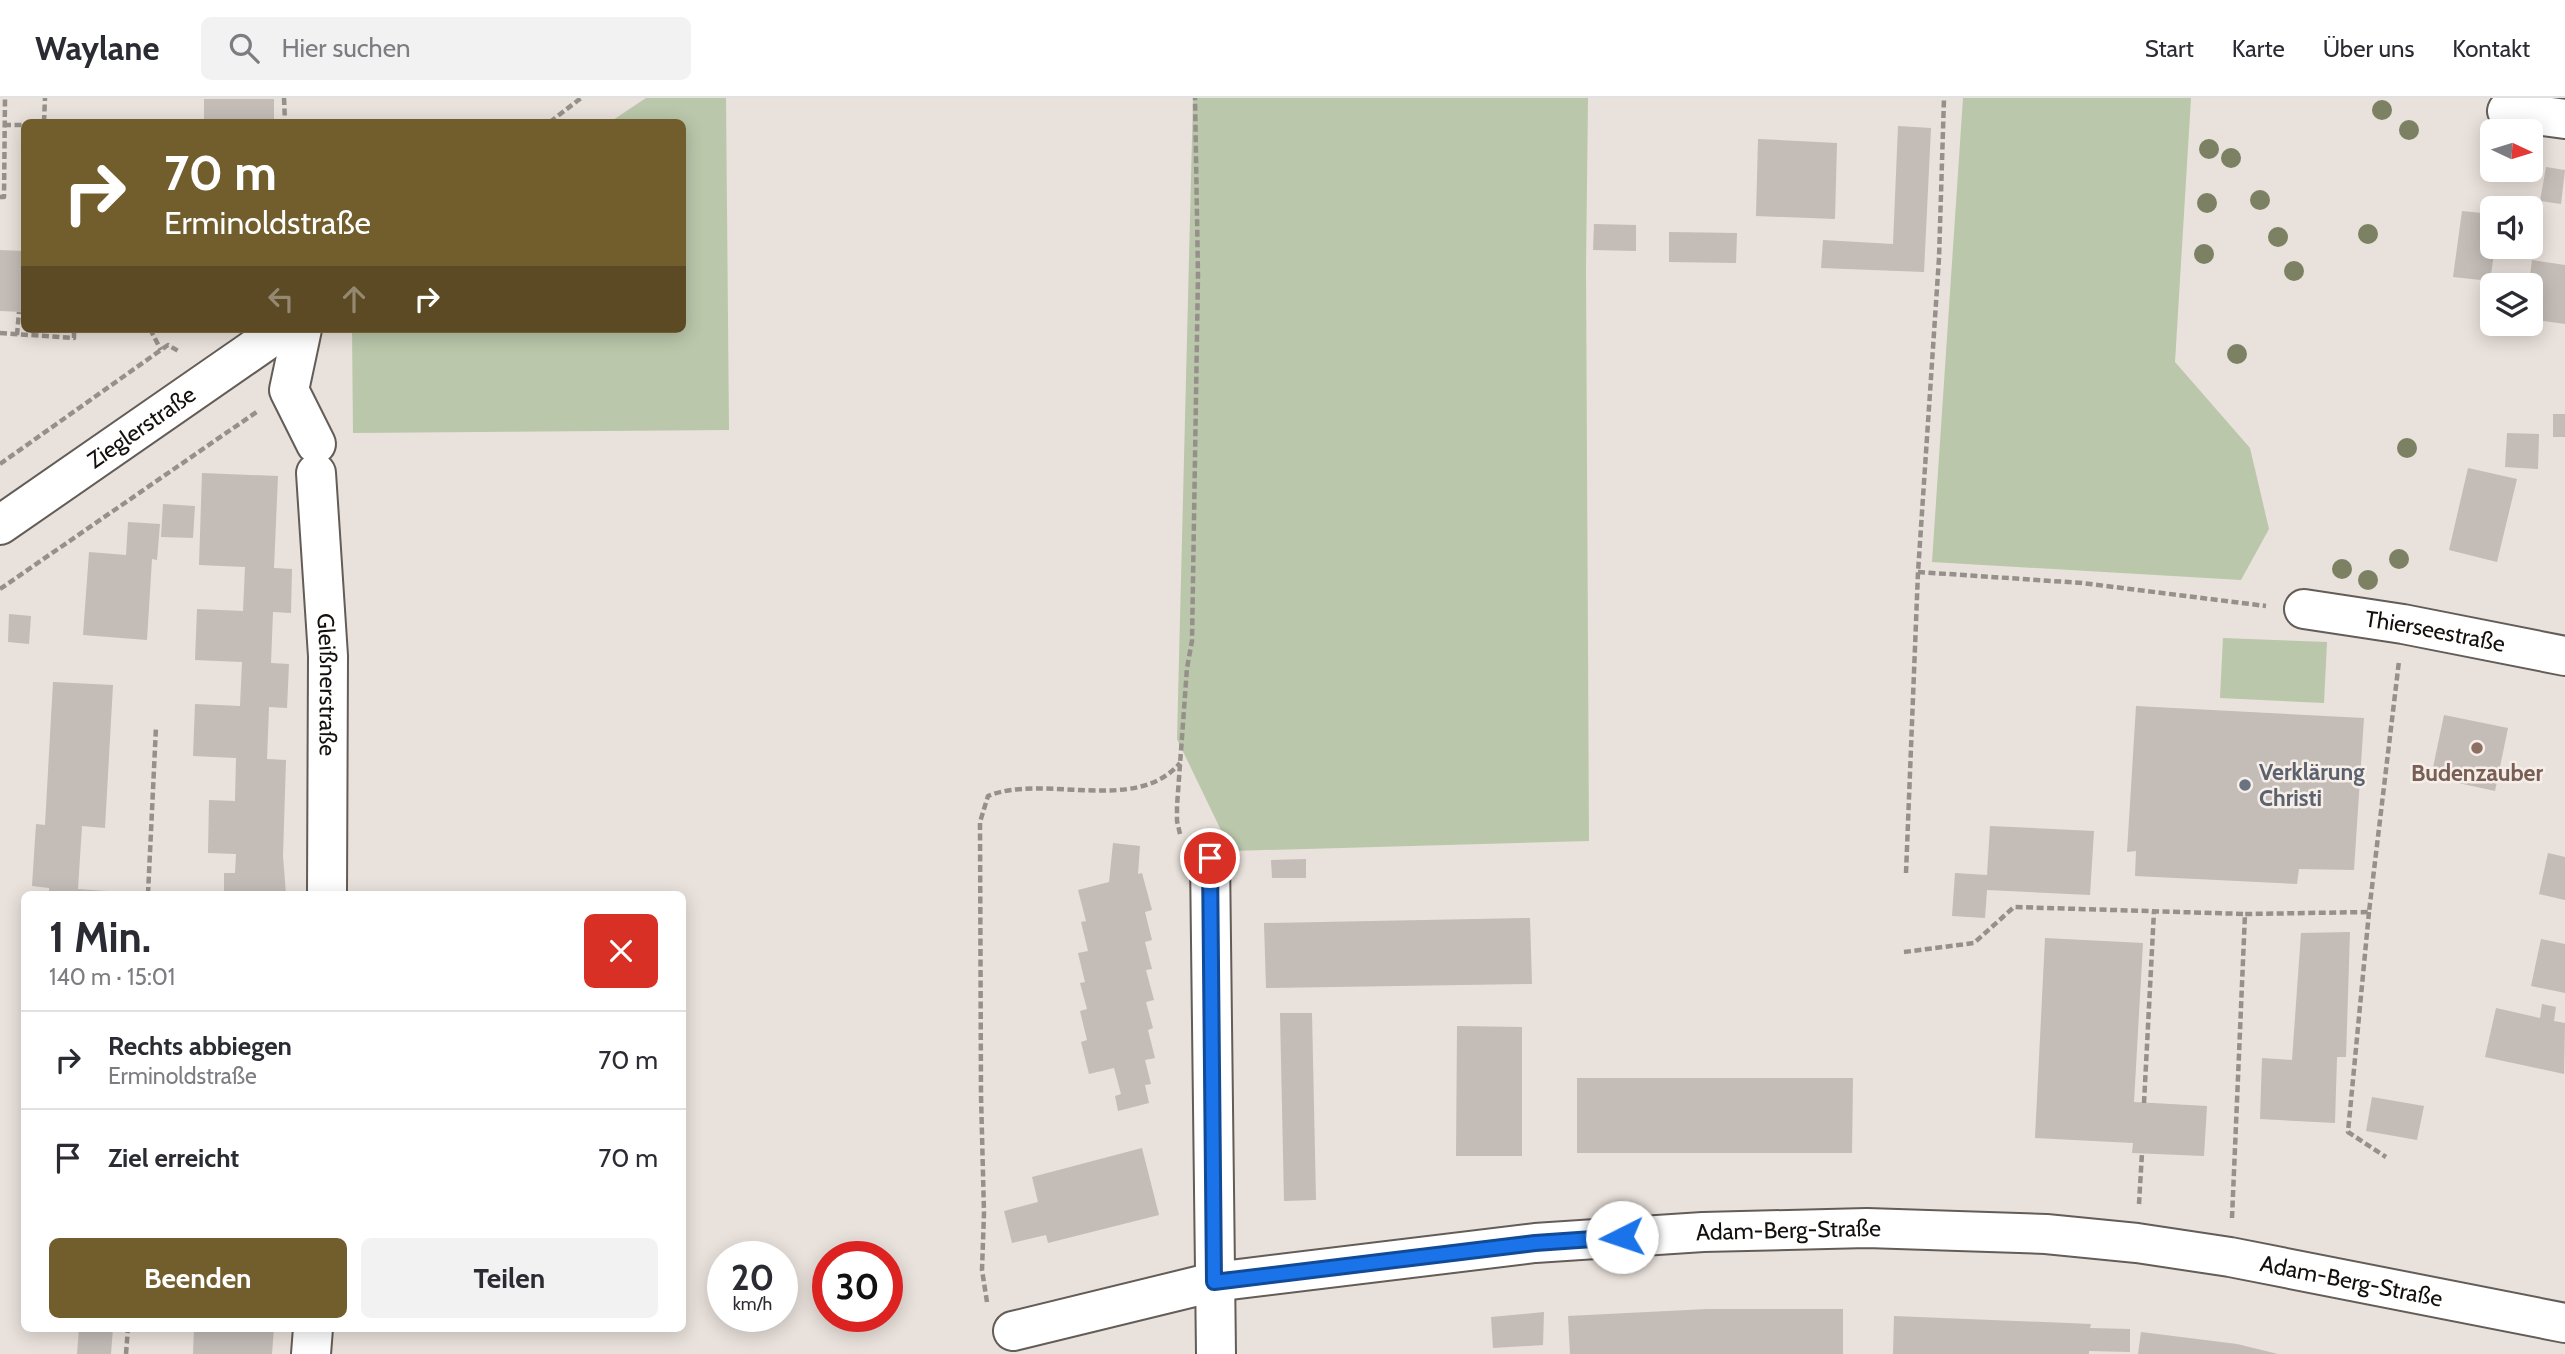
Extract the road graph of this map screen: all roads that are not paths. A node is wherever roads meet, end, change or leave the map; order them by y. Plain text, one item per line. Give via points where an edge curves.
1 (2507, 111) dead end
2 (2565, 119) edge
3 (277, 333) edge
4 (301, 333) edge
5 (0, 525) edge
6 (2304, 609) road end
7 (2565, 656) edge
8 (1210, 866) road end
9 (327, 891) edge
10 (1214, 1282) junction
11 (2565, 1323) edge
12 (1013, 1331) dead end
13 (313, 1332) edge
14 (311, 1354) edge
15 (1216, 1354) edge

1 - 2 street
3 - 5 street, Zieglerstraße
4 - 9 street, Gleißnerstraße via 289,390 316,459 328,656
6 - 7 street, Thierseestraße
8 - 10 street
10 - 11 street, Adam-Berg-Straße via 1535,1243 1703,1232 1887,1228 2046,1234 2137,1243
10 - 12 street, Adam-Berg-Straße
10 - 15 street
13 - 14 street

